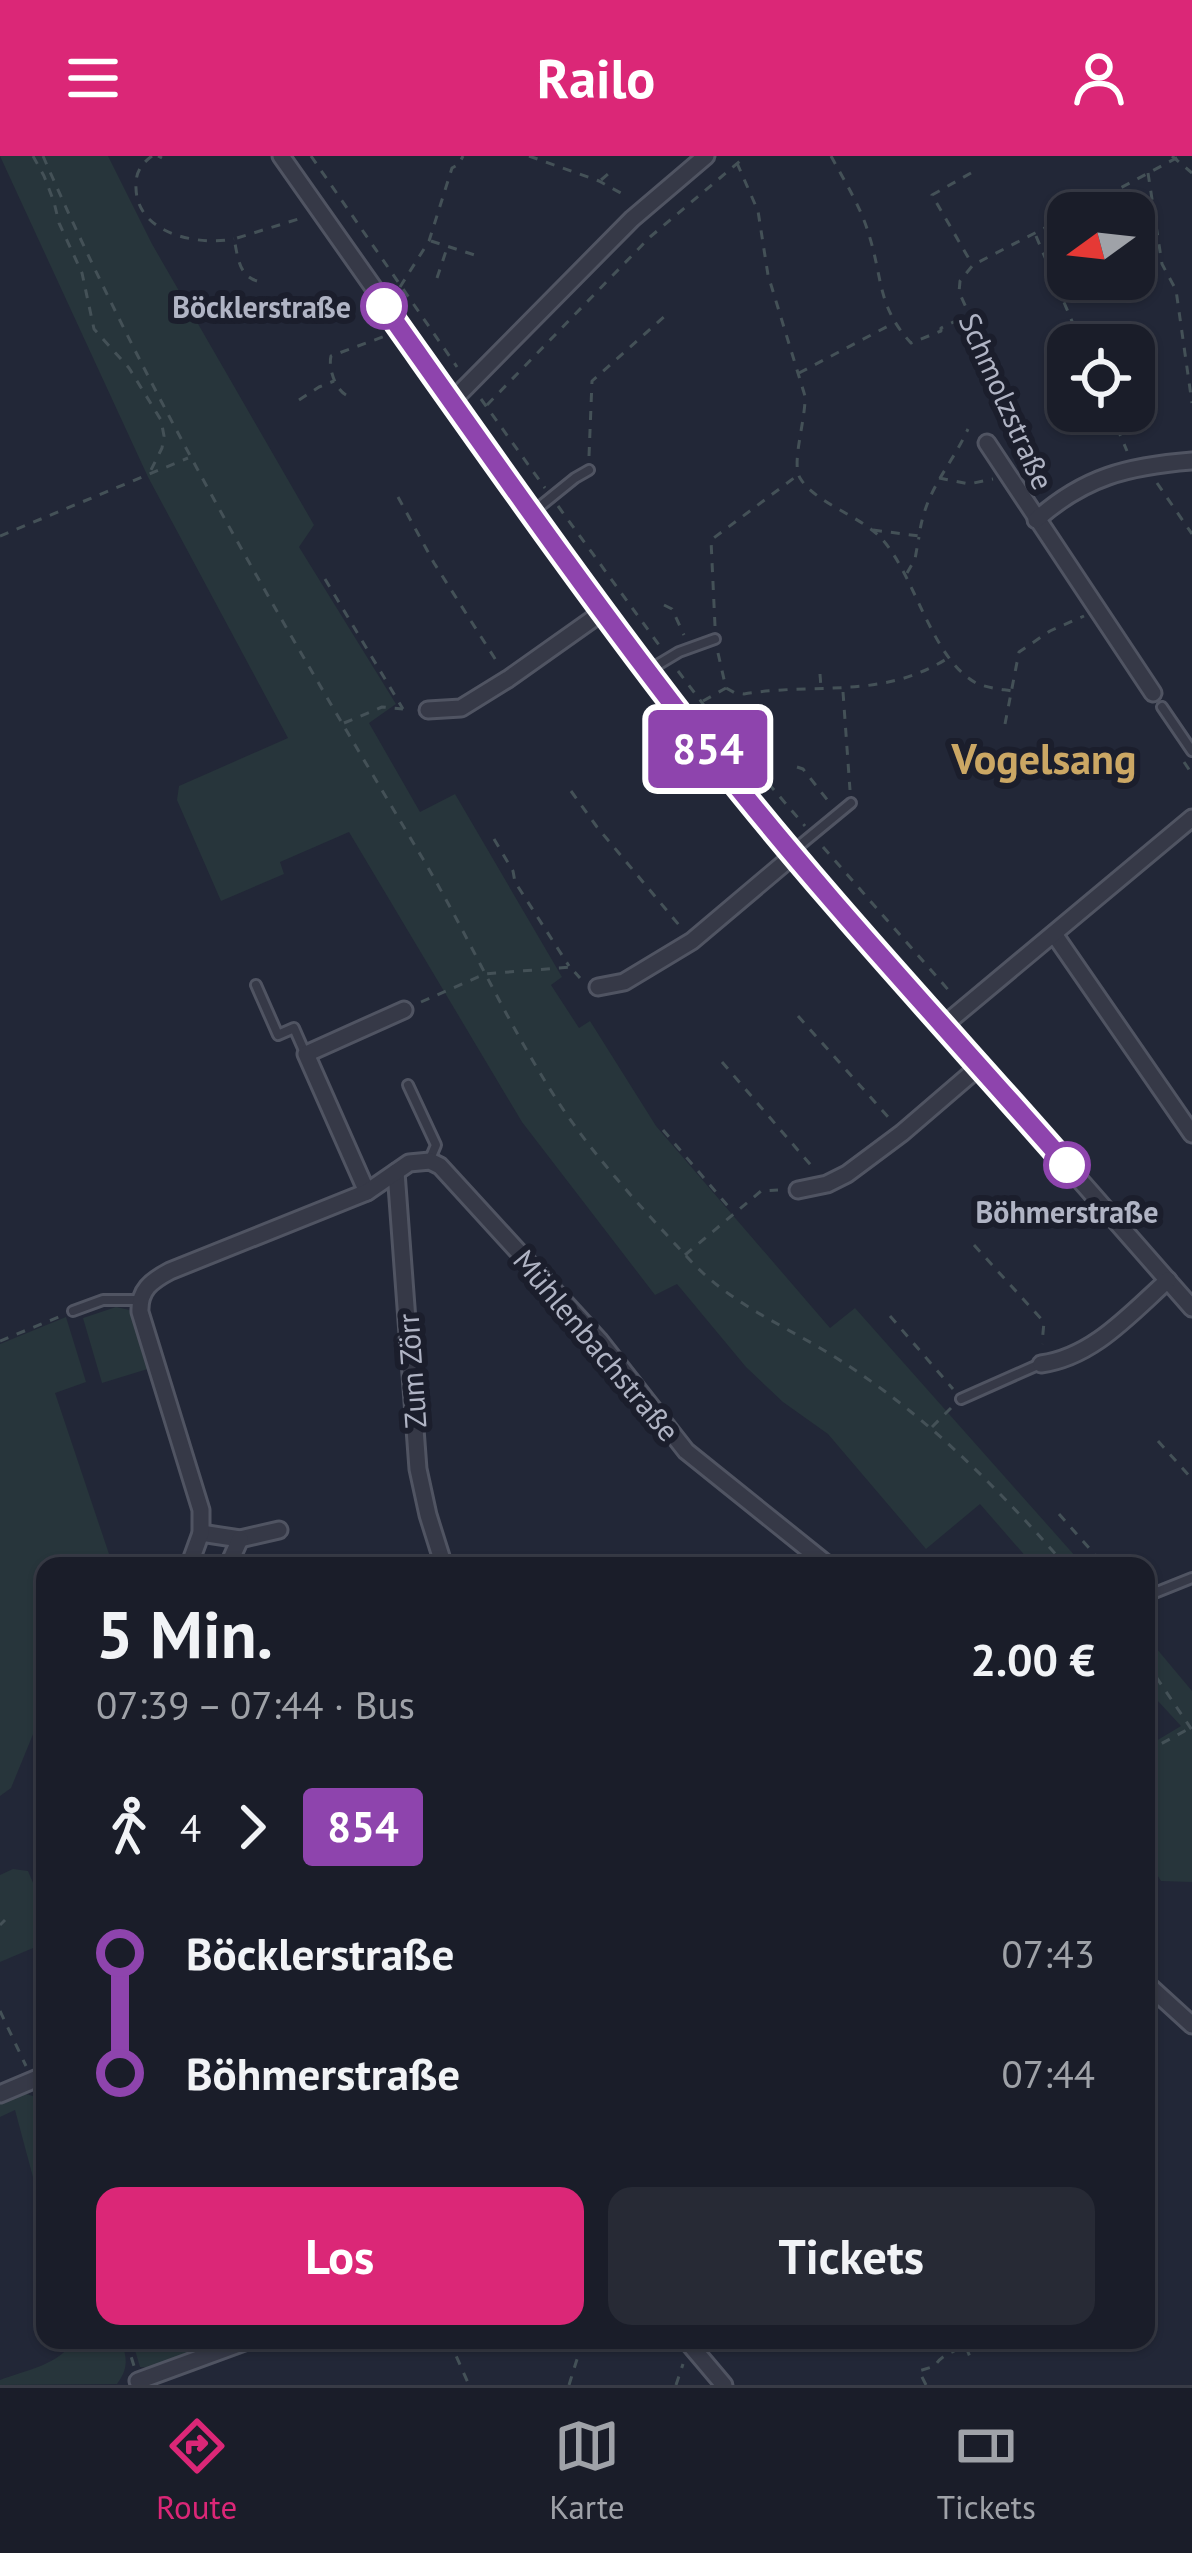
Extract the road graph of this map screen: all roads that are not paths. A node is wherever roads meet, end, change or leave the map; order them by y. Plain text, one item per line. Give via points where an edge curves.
1 (281, 156) edge
2 (706, 156) edge
3 (452, 401) junction
4 (987, 443) dead end
5 (1192, 461) edge
6 (589, 470) road end
7 (532, 513) junction
8 (1036, 520) junction
9 (604, 611) junction
10 (716, 639) road end
11 (648, 671) junction
12 (1158, 700) joint
13 (428, 710) road end
14 (1192, 751) edge
15 (851, 803) road end
16 (1192, 818) edge
17 (794, 853) junction
18 (1054, 934) junction
19 (256, 985) dead end
20 (598, 987) dead end
21 (404, 1010) road end
22 (944, 1025) junction
23 (306, 1054) junction
24 (980, 1066) junction
25 (408, 1085) dead end
26 (1192, 1134) edge
27 (430, 1161) junction
28 (396, 1172) junction
29 (798, 1190) dead end
30 (367, 1192) junction
31 (1168, 1280) junction
32 (140, 1300) junction
33 (1192, 1308) edge
34 (74, 1311) road end
35 (1041, 1364) joint
36 (962, 1399) road end
37 (278, 1530) dead end
38 (201, 1533) junction
39 (240, 1539) junction
40 (192, 1557) edge
41 (232, 1557) edge
42 (441, 1557) edge
43 (818, 1557) edge
44 (1192, 1578) edge
45 (1157, 1592) dead end
46 (1155, 1991) edge
47 (1192, 2025) edge
48 (36, 2078) edge
49 (0, 2094) edge
50 (225, 2349) edge
51 (694, 2349) edge
52 (138, 2381) road end
53 (724, 2385) edge

1 - 3 street
2 - 3 street
3 - 7 street
4 - 8 street, Schmolzstraße
5 - 8 street via 1079,486
6 - 7 lane
7 - 9 street
8 - 12 street, Schmolzstraße
9 - 11 street
9 - 13 street via 461,708
10 - 11 lane
11 - 17 street
12 - 14 lane
15 - 17 lane
16 - 18 street
17 - 20 street via 692,941 624,982
17 - 22 street
18 - 22 street
18 - 26 street
19 - 23 lane via 278,1035 294,1028
21 - 23 street
22 - 24 street
23 - 30 street
24 - 29 street via 847,1174
24 - 31 street
25 - 27 lane via 436,1145
27 - 28 street
27 - 43 street, Mühlenbachstraße via 599,1340 686,1450
28 - 30 street
28 - 42 street, Zum Zörr via 418,1468
30 - 32 street via 170,1271
31 - 33 street
31 - 35 street via 1101,1339
32 - 34 lane via 103,1300
32 - 38 street via 195,1486
35 - 36 lane
37 - 39 street
38 - 39 street
38 - 40 street
39 - 41 street
44 - 45 lane
46 - 47 street
48 - 49 street
50 - 52 street
51 - 53 street

